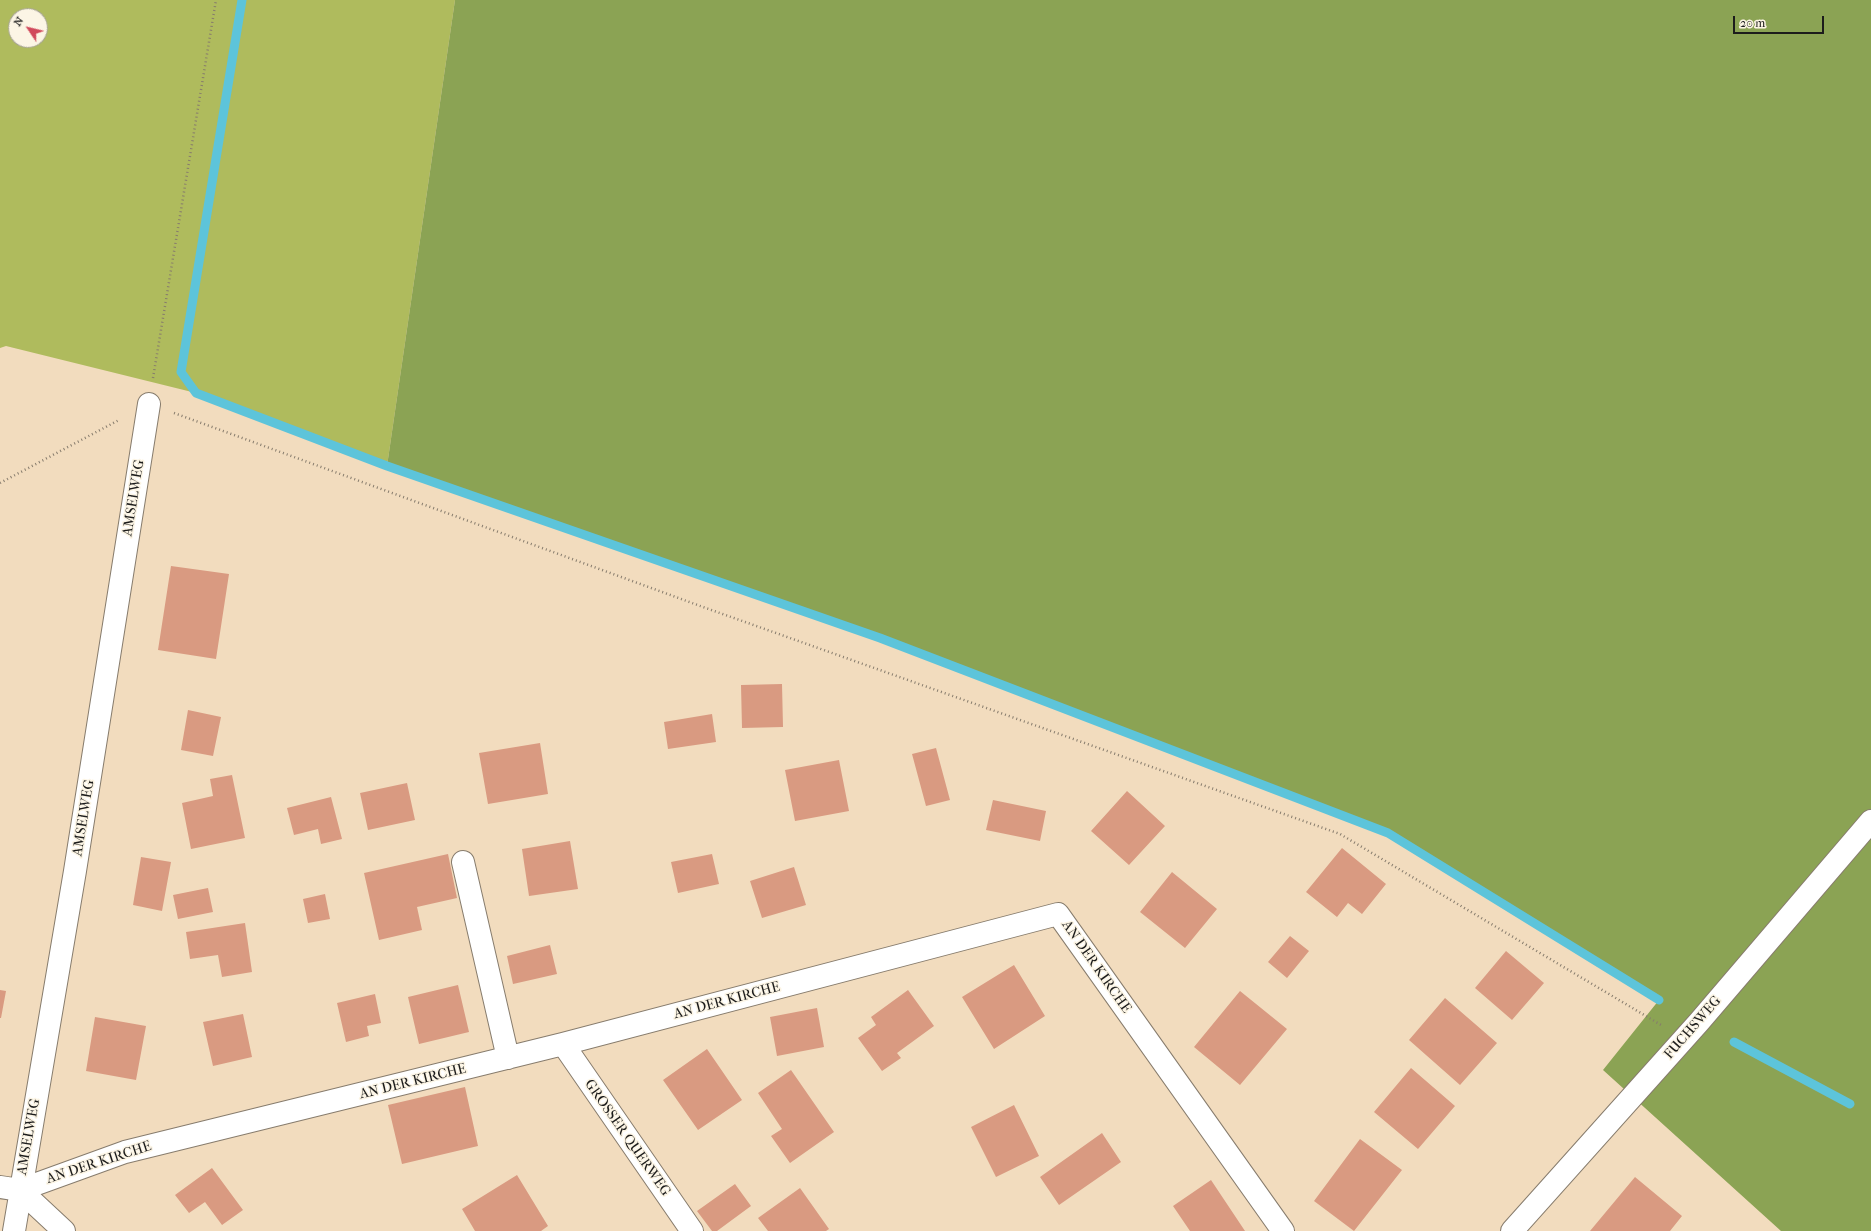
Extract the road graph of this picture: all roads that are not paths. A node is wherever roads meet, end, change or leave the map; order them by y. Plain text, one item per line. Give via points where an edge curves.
1 (149, 404) road end
2 (1871, 821) edge
3 (463, 862) dead end
4 (563, 1044) junction
5 (508, 1058) junction
6 (10, 1189) edge
7 (14, 1231) edge
8 (64, 1231) edge
9 (692, 1231) edge
10 (1283, 1231) edge
11 (1512, 1231) edge

1 - 6 street, AMSELWEG via 75,870
2 - 11 street, FUCHSWEG via 1684,1039
3 - 5 street
4 - 5 street, AN DER KIRCHE
4 - 9 street, GROSSER QUERWEG
4 - 10 street, AN DER KIRCHE via 1058,914
5 - 6 street, AN DER KIRCHE via 125,1152
6 - 7 street, AMSELWEG
6 - 8 street

